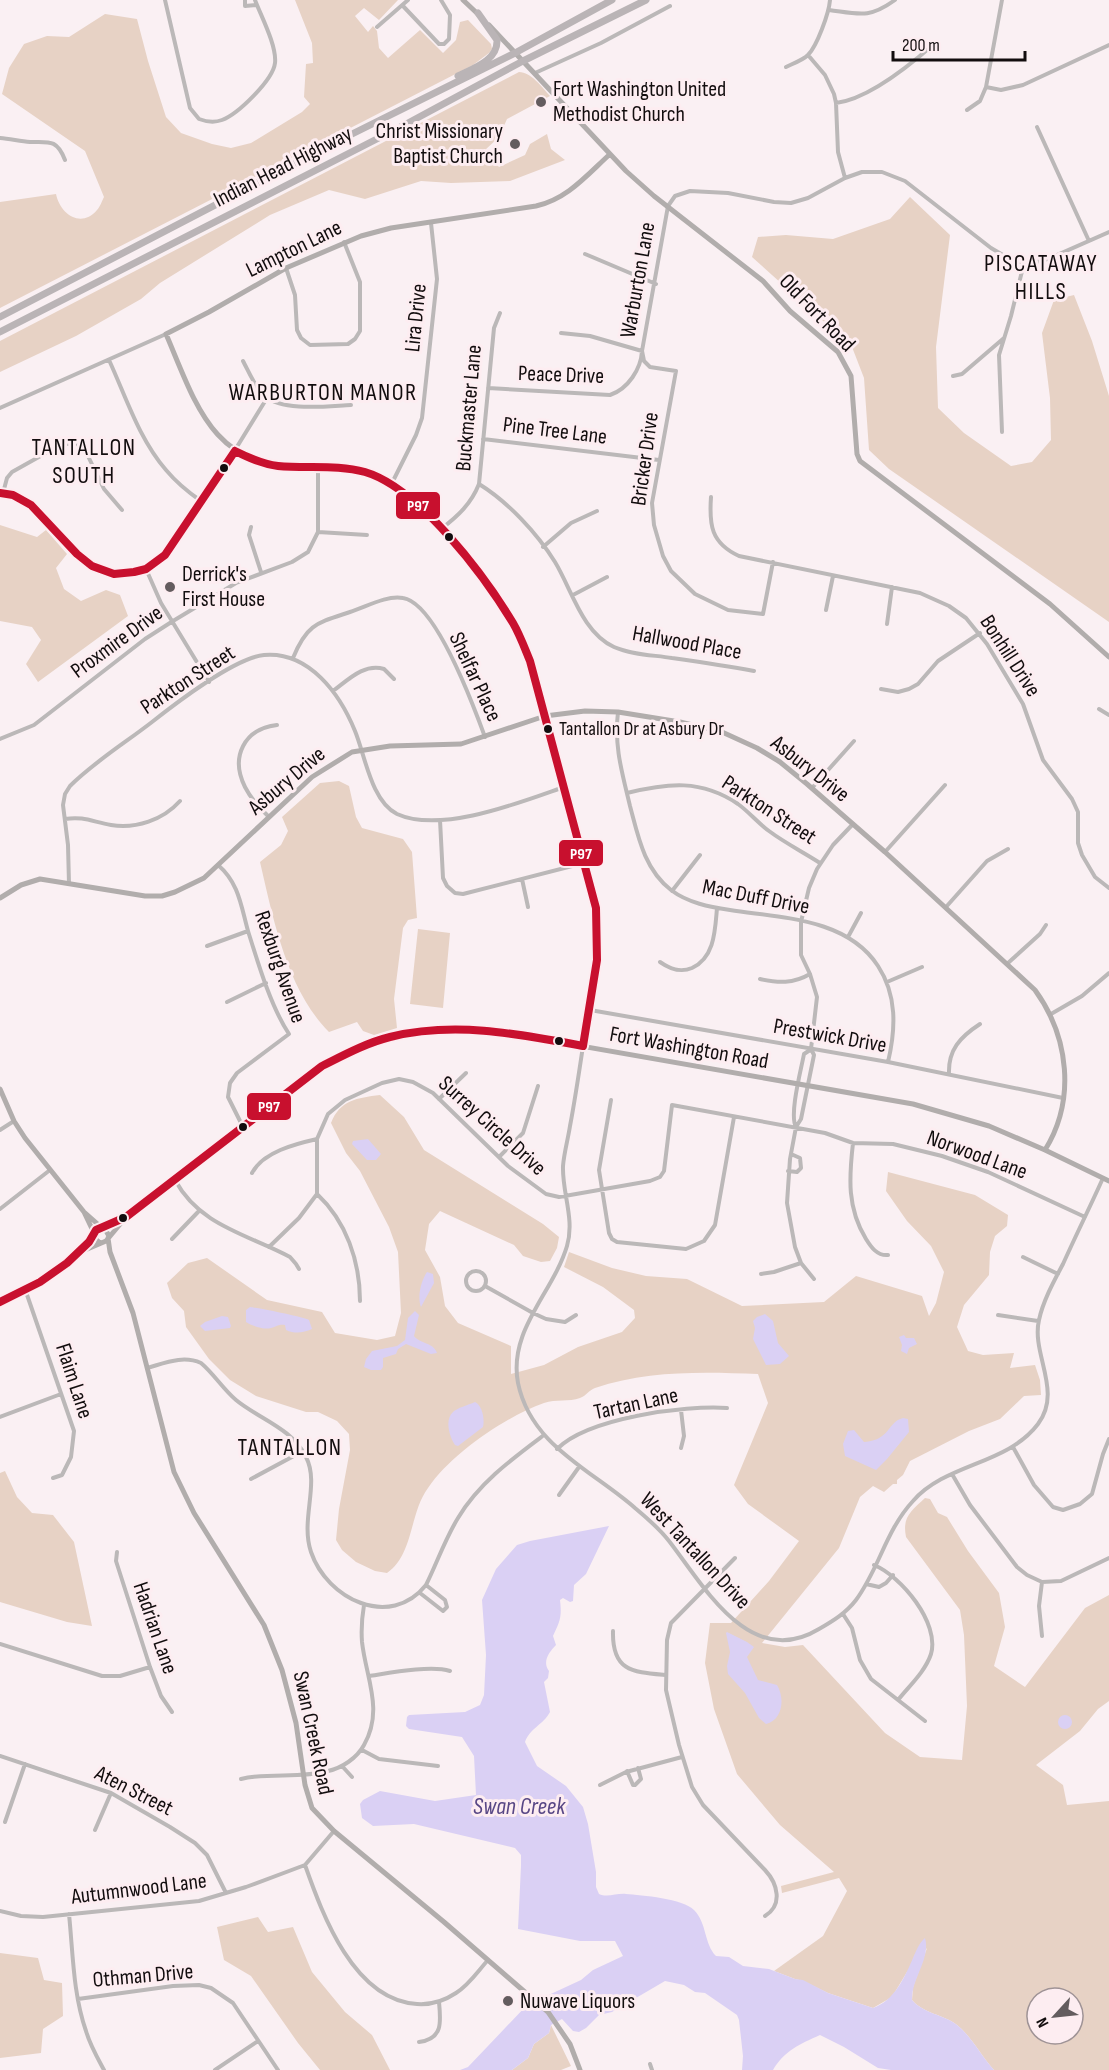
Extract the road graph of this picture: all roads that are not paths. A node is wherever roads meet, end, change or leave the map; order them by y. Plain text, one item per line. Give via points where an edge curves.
1 (165, 0) edge
2 (245, 0) edge
3 (408, 0) edge
4 (441, 0) edge
5 (463, 0) edge
6 (612, 0) edge
7 (646, 0) edge
8 (830, 0) edge
9 (895, 0) edge
10 (1002, 0) edge
11 (256, 2) edge
12 (403, 6) junction
13 (670, 6) dead end
14 (829, 10) junction
15 (478, 14) junction
16 (377, 27) dead end
17 (934, 44) dead end
18 (1109, 45) edge
19 (515, 53) junction
20 (808, 55) junction
21 (523, 61) junction
22 (786, 67) dead end
23 (535, 73) junction
24 (986, 87) junction
25 (419, 101) junction
26 (836, 103) junction
27 (968, 110) dead end
28 (1037, 126) dead end
29 (0, 138) edge
30 (609, 155) junction
31 (65, 160) dead end
32 (845, 178) junction
33 (669, 206) junction
34 (431, 223) junction
35 (1109, 232) edge
36 (1089, 241) junction
37 (344, 242) junction
38 (585, 254) dead end
39 (1024, 263) junction
40 (286, 268) junction
41 (656, 284) junction
42 (500, 313) dead end
43 (0, 317) edge
44 (0, 332) edge
45 (561, 333) dead end
46 (166, 334) junction
47 (1004, 338) junction
48 (642, 351) junction
49 (109, 360) junction
50 (243, 360) dead end
51 (676, 371) joint
52 (953, 376) dead end
53 (488, 388) junction
54 (267, 398) junction
55 (351, 405) dead end
56 (0, 408) edge
57 (1002, 432) dead end
58 (483, 439) junction
59 (235, 451) junction
60 (659, 460) junction
61 (318, 468) junction
62 (392, 483) junction
63 (479, 484) junction
64 (1, 493) edge
65 (711, 497) dead end
66 (201, 501) junction
67 (122, 510) dead end
68 (597, 511) dead end
69 (251, 527) dead end
70 (441, 529) junction
71 (318, 532) junction
72 (367, 536) dead end
73 (543, 547) junction
74 (772, 562) junction
75 (146, 569) junction
76 (261, 573) junction
77 (833, 576) junction
78 (607, 577) dead end
79 (892, 587) junction
80 (573, 596) junction
81 (826, 610) dead end
82 (173, 621) junction
83 (887, 624) dead end
84 (980, 633) junction
85 (1109, 657) edge
86 (293, 658) junction
87 (754, 671) dead end
88 (394, 679) dead end
89 (209, 682) junction
90 (881, 689) dead end
91 (333, 691) junction
92 (1099, 709) dead end
93 (618, 712) junction
94 (1109, 715) edge
95 (545, 716) junction
96 (277, 725) dead end
97 (486, 737) junction
98 (0, 739) edge
99 (854, 741) dead end
100 (361, 750) junction
101 (945, 785) dead end
102 (564, 787) junction
103 (813, 788) junction
104 (627, 793) junction
105 (180, 801) dead end
106 (268, 817) junction
107 (65, 819) junction
108 (440, 820) junction
109 (853, 824) junction
110 (1008, 849) dead end
111 (885, 852) junction
112 (700, 855) dead end
113 (584, 862) junction
114 (820, 863) junction
115 (218, 865) junction
116 (522, 878) junction
117 (69, 884) junction
118 (1109, 888) edge
119 (672, 891) junction
120 (0, 898) edge
121 (528, 907) dead end
122 (946, 907) junction
123 (717, 908) junction
124 (861, 914) dead end
125 (801, 922) junction
126 (1046, 925) dead end
127 (248, 931) junction
128 (848, 937) junction
129 (207, 946) dead end
130 (660, 962) dead end
131 (1008, 963) junction
132 (922, 968) dead end
133 (1109, 973) edge
134 (810, 974) junction
135 (760, 979) dead end
136 (887, 982) junction
137 (266, 983) junction
138 (227, 1002) dead end
139 (590, 1010) junction
140 (1051, 1014) junction
141 (980, 1024) dead end
142 (583, 1046) junction
143 (811, 1049) junction
144 (888, 1062) junction
145 (466, 1073) dead end
146 (949, 1074) junction
147 (798, 1084) junction
148 (538, 1086) dead end
149 (808, 1086) junction
150 (0, 1089) edge
151 (1064, 1098) junction
152 (439, 1099) junction
153 (611, 1100) dead end
154 (734, 1117) junction
155 (14, 1121) junction
156 (796, 1127) junction
157 (243, 1128) junction
158 (0, 1130) edge
159 (317, 1139) junction
160 (853, 1143) junction
161 (1045, 1150) junction
162 (791, 1154) junction
163 (499, 1157) junction
164 (50, 1170) junction
165 (788, 1171) junction
166 (252, 1173) dead end
167 (175, 1180) junction
168 (1106, 1180) edge
169 (601, 1188) junction
170 (317, 1194) junction
171 (566, 1196) junction
172 (0, 1209) edge
173 (84, 1212) junction
174 (198, 1212) junction
175 (1085, 1216) junction
176 (126, 1217) junction
177 (102, 1228) junction
178 (93, 1234) junction
179 (109, 1237) junction
180 (172, 1239) dead end
181 (101, 1243) junction
182 (269, 1247) junction
183 (110, 1252) junction
184 (78, 1253) junction
185 (888, 1255) dead end
186 (1023, 1257) dead end
187 (801, 1263) junction
188 (298, 1269) dead end
189 (761, 1274) dead end
190 (1058, 1274) junction
191 (814, 1279) dead end
192 (485, 1286) junction
193 (25, 1289) junction
194 (360, 1301) dead end
195 (0, 1302) edge
196 (532, 1313) junction
197 (576, 1315) dead end
198 (998, 1315) dead end
199 (1038, 1321) junction
200 (147, 1368) junction
201 (61, 1394) junction
202 (727, 1408) dead end
203 (681, 1410) junction
204 (0, 1417) edge
205 (544, 1435) junction
206 (1109, 1439) edge
207 (1013, 1447) junction
208 (681, 1448) dead end
209 (557, 1449) junction
210 (303, 1451) junction
211 (579, 1467) junction
212 (952, 1474) junction
213 (53, 1478) dead end
214 (251, 1479) dead end
215 (559, 1495) dead end
216 (117, 1552) dead end
217 (735, 1558) dead end
218 (1109, 1558) edge
219 (874, 1565) junction
220 (893, 1575) junction
221 (1042, 1582) junction
222 (866, 1584) junction
223 (426, 1585) junction
224 (705, 1589) junction
225 (420, 1593) junction
226 (364, 1605) junction
227 (843, 1614) junction
228 (613, 1631) dead end
229 (1042, 1636) dead end
230 (0, 1644) edge
231 (150, 1667) junction
232 (450, 1671) dead end
233 (665, 1675) junction
234 (369, 1676) junction
235 (898, 1700) junction
236 (172, 1712) dead end
237 (925, 1721) dead end
238 (362, 1750) junction
239 (0, 1756) edge
240 (682, 1757) junction
241 (25, 1764) junction
242 (342, 1766) junction
243 (438, 1766) dead end
244 (638, 1768) junction
245 (627, 1771) junction
246 (304, 1774) junction
247 (352, 1778) dead end
248 (241, 1779) dead end
249 (600, 1785) dead end
250 (111, 1793) junction
251 (5, 1822) dead end
252 (95, 1830) dead end
253 (334, 1831) junction
254 (305, 1865) junction
255 (226, 1893) junction
256 (0, 1911) edge
257 (69, 1914) junction
258 (765, 1916) dead end
259 (488, 1960) junction
260 (78, 1999) junction
261 (439, 2002) junction
262 (258, 2041) junction
263 (419, 2042) dead end
264 (650, 2064) dead end
265 (104, 2070) edge
266 (215, 2070) edge
267 (278, 2070) edge
268 (580, 2070) edge
269 (652, 2070) edge

1 - 11 street via 190,108 207,122 226,118 257,92 273,72 275,54
2 - 11 street via 245,6
3 - 12 street
4 - 12 street via 450,15 449,39 444,44 439,44
5 - 15 street, Old Fort Road
6 - 19 highway, Indian Head Highway
7 - 21 highway, Indian Head Highway
8 - 14 street
9 - 14 street via 882,10 866,14
10 - 24 street
12 - 16 street
13 - 23 street
14 - 20 street
15 - 19 street, Old Fort Road
15 - 25 highway via 497,40 494,55
17 - 26 street via 857,98
18 - 24 street via 1023,85 1001,90
19 - 21 street, Old Fort Road
19 - 25 highway, Indian Head Highway
20 - 22 street
20 - 26 street via 825,75
21 - 23 street, Old Fort Road
21 - 44 highway, Indian Head Highway
23 - 30 street, Old Fort Road
24 - 27 street via 980,100
25 - 43 highway, Indian Head Highway
26 - 32 street via 838,152
28 - 36 street
29 - 31 street via 51,142
30 - 33 street, Old Fort Road
30 - 34 street, Lampton Lane via 554,201
32 - 33 street via 790,203 690,191 675,196
32 - 39 street via 868,172 895,177 917,189 1002,255
33 - 41 street, Warburton Lane
33 - 85 street, Old Fort Road via 763,281 790,311 838,352 851,376 860,460 1050,604
34 - 37 street, Lampton Lane via 381,230
34 - 62 street, Lira Drive via 437,279 422,418
35 - 36 street
36 - 39 street via 1048,259
37 - 40 street, Lampton Lane
37 - 40 street via 360,282 360,331 348,344 310,345 301,338 295,295
38 - 41 street
39 - 47 street
40 - 46 street, Lampton Lane
41 - 48 street, Warburton Lane
42 - 53 street, Buckmaster Lane via 494,327
45 - 48 street via 590,336
46 - 49 street, Lampton Lane
46 - 59 street via 204,418
47 - 52 street via 962,374
47 - 57 street via 999,363
48 - 51 street, Warburton Lane via 650,367
48 - 53 street, Peace Drive via 640,366 621,390 610,395
49 - 56 street, Lampton Lane
49 - 66 street via 154,455 174,480
50 - 54 street
51 - 60 street, Bricker Drive
53 - 58 street, Buckmaster Lane
54 - 55 street via 296,406
54 - 59 street
58 - 60 street, Pine Tree Lane
58 - 63 street, Buckmaster Lane
59 - 61 street via 286,468
59 - 66 street
60 - 74 street, Bricker Drive via 652,504 657,539 671,571 695,594 728,610 763,614
61 - 62 street via 358,470
61 - 71 street
62 - 70 street via 415,500
63 - 70 street, Buckmaster Lane via 466,507
63 - 73 street, Hallwood Place via 509,507
64 - 67 street via 12,472 72,442 86,452 104,489
64 - 75 street via 31,505 77,554 98,569 121,574
65 - 74 street, Bonhill Drive via 710,523 720,543 739,555
66 - 75 street via 165,555
68 - 73 street via 578,519
69 - 76 street via 249,535
70 - 95 street via 481,576 514,625 530,661
71 - 72 street
71 - 76 street, Proxmire Drive via 312,547 302,556
73 - 80 street, Hallwood Place
74 - 77 street, Bonhill Drive
75 - 82 street
76 - 82 street, Proxmire Drive via 236,583
77 - 79 street, Bonhill Drive
77 - 81 street
78 - 80 street
79 - 83 street
79 - 84 street, Bonhill Drive via 949,606
80 - 87 street, Hallwood Place via 592,630 614,646
82 - 89 street
82 - 98 street, Proxmire Drive via 34,725
84 - 90 street via 938,661 918,684 898,692
84 - 118 street, Bonhill Drive via 1023,704 1043,760 1074,801 1085,862
86 - 89 street, Parkton Street via 257,657
86 - 91 street via 313,670
86 - 97 street, Shelfar Place via 305,634 318,624 389,599 409,600 421,609 450,654
88 - 91 street via 384,669 369,668
89 - 107 street, Parkton Street via 76,780 64,794
91 - 100 street via 348,714
92 - 94 street
93 - 95 street, Asbury Drive
93 - 103 street, Asbury Drive via 730,735 780,762
93 - 104 street, Mac Duff Drive via 616,744
95 - 97 street, Asbury Drive
95 - 102 street
96 - 106 street via 249,736 240,760 244,786
97 - 100 street, Asbury Drive via 450,746
99 - 103 street
100 - 106 street, Asbury Drive via 343,756 321,771
100 - 108 street via 379,795 389,808 408,817
101 - 111 street
102 - 108 street via 495,811
102 - 113 street
103 - 109 street, Asbury Drive
104 - 114 street, Parkton Street via 665,784 705,788 739,805 776,836
104 - 119 street, Mac Duff Drive via 645,856
105 - 107 street via 160,816 134,826 85,818
106 - 115 street, Asbury Drive
107 - 117 street, Parkton Street
108 - 116 street via 444,878 454,893
109 - 111 street, Asbury Drive
109 - 114 street
110 - 122 street via 987,861
111 - 122 street, Asbury Drive
112 - 119 street
113 - 116 street
113 - 139 street via 599,936
114 - 125 street
115 - 117 street, Asbury Drive via 193,885 162,896
115 - 127 street, Rexburg Avenue via 233,882
116 - 121 street
117 - 120 street, Asbury Drive via 40,879
119 - 123 street, Mac Duff Drive
122 - 131 street, Asbury Drive
123 - 125 street, Mac Duff Drive
123 - 130 street via 712,944 703,961 682,970
124 - 128 street
125 - 128 street, Mac Duff Drive
125 - 134 street via 800,951
126 - 131 street
127 - 129 street
127 - 137 street, Rexburg Avenue
128 - 136 street, Mac Duff Drive via 871,956
131 - 140 street, Asbury Drive via 1035,990
132 - 136 street
133 - 140 street via 1082,996
134 - 135 street via 786,983
134 - 143 street via 817,997
136 - 144 street, Mac Duff Drive via 894,1021
137 - 138 street
137 - 157 street, Rexburg Avenue via 289,1034 233,1078 228,1097
139 - 142 street
139 - 143 street, Prestwick Drive
140 - 151 street, Asbury Drive via 1060,1037
141 - 146 street via 954,1047
142 - 147 street, Fort Washington Road
142 - 157 street, Fort Washington Road via 471,1028 405,1034 358,1048 322,1066
142 - 171 street, West Tantallon Drive via 564,1161
143 - 144 street, Prestwick Drive
143 - 147 street via 804,1054
143 - 149 street via 814,1055
144 - 146 street, Prestwick Drive
145 - 152 street
146 - 151 street, Prestwick Drive
147 - 149 street, Fort Washington Road
147 - 156 street via 793,1117
148 - 163 street via 523,1134
149 - 156 street via 801,1121
149 - 161 street, Fort Washington Road via 947,1113
150 - 155 street
151 - 161 street, Asbury Drive via 1057,1126
152 - 159 street, Surrey Circle Drive via 414,1082 399,1079 382,1083 337,1106 323,1123
152 - 163 street, Surrey Circle Drive
153 - 169 street via 599,1170
154 - 156 street, Surrey Circle Drive
154 - 169 street, Surrey Circle Drive via 672,1106 661,1176
154 - 169 street via 715,1225 697,1245 681,1249 613,1240
155 - 158 street
155 - 164 street
156 - 160 street, Surrey Circle Drive
156 - 162 street
157 - 167 street, Fort Washington Road
159 - 166 street via 271,1155
159 - 170 street, Surrey Circle Drive
160 - 175 street, Norwood Lane via 893,1144 942,1156 988,1172
160 - 185 street via 849,1180 853,1210 868,1242 879,1254
161 - 168 street, Fort Washington Road
162 - 165 street
162 - 165 street via 800,1158 801,1168
163 - 171 street, Surrey Circle Drive via 542,1193
164 - 172 street
164 - 173 street
165 - 187 street via 789,1213
167 - 174 street
167 - 176 street, Fort Washington Road
168 - 175 street, West Tantallon Drive
169 - 171 street, Surrey Circle Drive
170 - 182 street
170 - 194 street via 335,1213 346,1234 358,1275
171 - 196 street, West Tantallon Drive via 571,1230 567,1247
173 - 177 street
173 - 178 street
174 - 180 street
174 - 182 street
175 - 190 street, West Tantallon Drive
176 - 177 street, Fort Washington Road
176 - 179 street, Fort Washington Road
177 - 178 street
177 - 179 street
178 - 181 street
178 - 184 street
179 - 181 street
179 - 183 street, Swan Creek Road
181 - 183 street, Swan Creek Road
181 - 184 street
182 - 188 street via 290,1257
183 - 200 street, Swan Creek Road via 133,1313
184 - 193 street
186 - 190 street
187 - 189 street
187 - 191 street
190 - 199 street, West Tantallon Drive
192 - 192 street via 486,1278 480,1272 471,1272 466,1278 468,1287 474,1291
192 - 196 street
193 - 195 street
193 - 201 street, Flaim Lane
196 - 197 street via 560,1322
196 - 205 street, West Tantallon Drive via 520,1342 517,1372 526,1408
198 - 199 street
199 - 207 street, West Tantallon Drive via 1048,1385 1046,1406 1037,1425
200 - 210 street via 178,1359 201,1363 234,1398 290,1435
200 - 246 street, Swan Creek Road via 178,1483 255,1609 275,1650 293,1707
201 - 204 street
201 - 213 street, Flaim Lane via 74,1431 71,1457 62,1475
202 - 203 street, Tartan Lane
203 - 208 street
203 - 209 street, Tartan Lane via 592,1428 569,1438
205 - 209 street, West Tantallon Drive
205 - 223 street via 476,1493 454,1525
206 - 207 street via 1092,1494 1063,1510 1053,1507 1034,1485
207 - 212 street, West Tantallon Drive
209 - 211 street, West Tantallon Drive
210 - 214 street
210 - 226 street via 311,1473 306,1528 312,1555 329,1581
211 - 215 street
211 - 224 street, West Tantallon Drive via 652,1523
212 - 219 street, West Tantallon Drive via 928,1487 906,1508
212 - 221 street via 970,1505 1017,1567
216 - 231 street, Hadrian Lane via 116,1561
217 - 224 street
218 - 221 street via 1066,1580
219 - 220 street
219 - 222 street, West Tantallon Drive
220 - 222 street via 879,1587
220 - 235 street via 923,1614 932,1644 923,1670
221 - 229 street
222 - 227 street, West Tantallon Drive
223 - 225 street
223 - 225 street via 445,1600 447,1607 443,1611
224 - 227 street, West Tantallon Drive via 746,1629 773,1640 798,1639
224 - 233 street via 672,1623 667,1635
225 - 226 street via 394,1606
226 - 234 street via 362,1634
227 - 235 street via 870,1677
228 - 233 street via 616,1652 626,1668
230 - 231 street via 102,1676 133,1674
231 - 236 street, Hadrian Lane
232 - 234 street
233 - 240 street
234 - 238 street via 375,1717
235 - 237 street
238 - 242 street
238 - 243 street via 379,1759
239 - 241 street, Aten Street
240 - 244 street
240 - 258 street via 700,1802 773,1880 776,1903
241 - 250 street, Aten Street
241 - 251 street
242 - 246 street
242 - 247 street
244 - 245 street
244 - 245 street via 641,1779 635,1785
245 - 249 street
246 - 248 street
246 - 253 street, Swan Creek Road via 312,1808
250 - 252 street
250 - 255 street, Aten Street via 197,1845 207,1855
253 - 254 street
253 - 259 street, Swan Creek Road
254 - 255 street, Autumnwood Lane
254 - 261 street via 328,1921 364,1978 395,1999 414,2004
255 - 257 street, Autumnwood Lane via 195,1902
256 - 257 street, Autumnwood Lane via 30,1917
257 - 260 street
259 - 261 street via 457,1993
259 - 268 street, Swan Creek Road via 548,2012 564,2033
260 - 262 street, Othman Drive via 173,1986 203,1986 233,2003
260 - 265 street via 86,2034
261 - 263 street via 436,2034
262 - 266 street
262 - 267 street, Othman Drive
264 - 269 street

